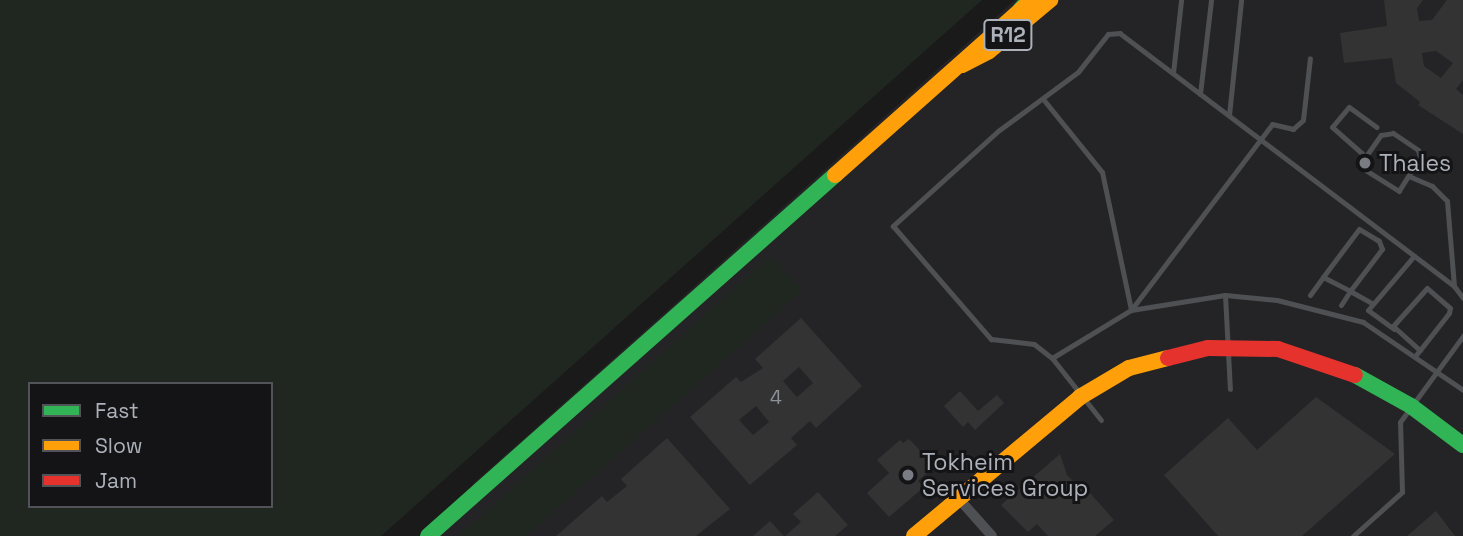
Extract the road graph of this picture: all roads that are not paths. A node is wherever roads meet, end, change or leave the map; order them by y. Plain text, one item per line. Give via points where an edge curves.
1 (1050, 0) edge
2 (1181, 0) edge
3 (1211, 0) edge
4 (1241, 0) edge
5 (1027, 4) edge
6 (1310, 58) dead end
7 (962, 65) junction
8 (1173, 73) junction
9 (1200, 94) junction
10 (1043, 99) junction
11 (1229, 115) junction
12 (1377, 127) dead end
13 (1260, 139) junction
14 (1366, 156) junction
15 (1411, 177) junction
16 (1414, 256) junction
17 (1323, 277) junction
18 (1454, 286) junction
19 (1350, 291) junction
20 (1225, 295) junction
21 (1310, 295) dead end
22 (1463, 298) edge
23 (1373, 304) junction
24 (1341, 305) dead end
25 (1131, 310) junction
26 (1394, 329) junction
27 (1462, 340) edge
28 (1227, 348) junction
29 (1420, 350) junction
30 (1415, 356) junction
31 (1052, 358) junction
32 (1437, 371) junction
33 (1230, 389) dead end
34 (1463, 390) edge
35 (1080, 397) junction
36 (1411, 406) junction
37 (1101, 420) dead end
38 (1463, 445) edge
39 (960, 500) junction
40 (428, 536) edge
41 (914, 536) edge
42 (992, 536) edge
43 (1353, 536) edge

1 - 7 main road, R12 via 989,51
2 - 8 lane
3 - 9 lane
4 - 11 lane
5 - 7 main road, R12
6 - 13 lane via 1303,120 1293,129 1272,124
7 - 40 main road, R12
8 - 9 lane
8 - 10 lane via 1120,33 1108,34 1078,72
9 - 11 lane
10 - 25 lane via 1102,172
10 - 31 lane via 998,131 893,226 991,338 1034,344
11 - 13 lane
12 - 14 lane via 1349,107 1332,127
13 - 16 lane
13 - 25 lane
14 - 15 lane via 1359,166 1393,191 1404,188
14 - 15 lane via 1381,135 1393,133 1418,150 1418,164
15 - 18 lane via 1432,186 1447,201
16 - 18 lane
16 - 23 lane
17 - 19 lane
17 - 19 lane via 1355,232 1362,230 1379,241 1382,249
17 - 21 lane
18 - 22 lane
19 - 23 lane
19 - 24 lane
20 - 25 lane
20 - 28 lane
20 - 30 lane via 1278,300 1363,322
23 - 26 lane via 1371,316
25 - 31 lane
26 - 29 lane
26 - 29 lane via 1421,290 1433,289 1450,308
27 - 32 lane
28 - 33 lane
28 - 35 main road via 1168,356 1129,368
28 - 36 main road via 1278,349 1311,357 1342,367
29 - 30 lane
30 - 32 lane
31 - 35 lane
32 - 34 lane
32 - 36 lane
35 - 37 lane
35 - 39 main road
36 - 38 main road
36 - 43 lane via 1400,422 1402,492
39 - 41 main road
39 - 42 street

